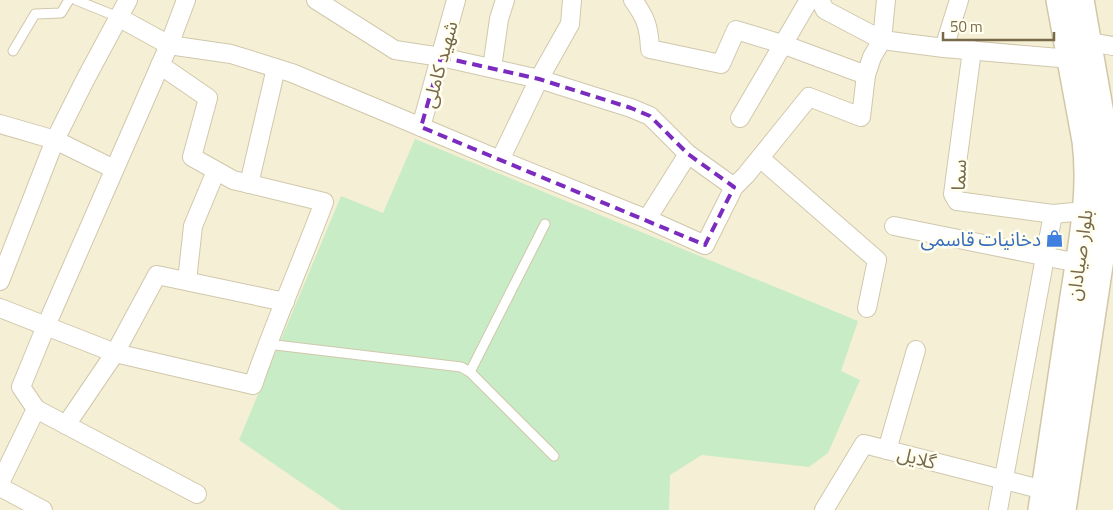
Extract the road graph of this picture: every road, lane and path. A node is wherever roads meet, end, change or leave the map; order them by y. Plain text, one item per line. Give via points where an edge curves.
1 (69, 0) edge
2 (76, 0) edge
3 (128, 0) edge
4 (186, 0) edge
5 (316, 0) edge
6 (456, 0) edge
7 (506, 0) edge
8 (572, 0) edge
9 (633, 0) edge
10 (809, 0) edge
11 (820, 0) edge
12 (886, 0) edge
13 (959, 0) edge
14 (1059, 0) edge
15 (1081, 0) edge
16 (118, 17) junction
17 (882, 40) junction
18 (782, 44) junction
19 (1101, 44) edge
20 (168, 45) junction
21 (944, 48) junction
22 (972, 50) junction
23 (13, 51) dead end
24 (441, 57) junction
25 (1071, 59) junction
26 (160, 65) junction
27 (276, 68) junction
28 (492, 68) junction
29 (866, 75) junction
30 (539, 79) junction
31 (740, 118) dead end
32 (0, 124) edge
33 (421, 127) junction
34 (55, 140) junction
35 (688, 154) junction
36 (760, 158) junction
37 (500, 160) junction
38 (1111, 160) edge
39 (114, 169) junction
40 (216, 171) junction
41 (249, 184) junction
42 (734, 187) junction
43 (1085, 211) junction
44 (1053, 214) junction
45 (647, 219) junction
46 (546, 224) dead end
47 (894, 226) dead end
48 (1045, 257) junction
49 (1078, 263) junction
50 (0, 281) edge
51 (187, 282) junction
52 (285, 302) junction
53 (0, 308) edge
54 (867, 308) dead end
55 (46, 326) junction
56 (267, 344) junction
57 (916, 350) dead end
58 (115, 353) junction
59 (470, 372) junction
60 (36, 409) junction
61 (66, 425) junction
62 (887, 450) junction
63 (554, 456) dead end
64 (1004, 480) junction
65 (0, 483) edge
66 (0, 487) edge
67 (196, 494) dead end
68 (1042, 500) edge
69 (43, 510) edge
70 (824, 510) edge
71 (998, 510) edge
72 (1063, 510) edge

1 - 23 lane via 61,14 35,14
2 - 16 lane
3 - 16 street
4 - 20 street
5 - 24 street via 395,50
6 - 24 street, شهید کاملی
7 - 28 street via 499,19
8 - 30 street via 570,24
9 - 18 street via 645,17 650,49 721,64 736,30
10 - 18 street
11 - 17 street via 825,10
12 - 17 street
13 - 21 street
14 - 25 main road, بلوار صیادان
15 - 19 main road, بلوار صیادان
16 - 20 street
16 - 34 street
17 - 21 street
17 - 29 street
18 - 29 street
18 - 31 street
19 - 38 main road, بلوار صیادان
20 - 26 street
20 - 27 street via 231,54
21 - 22 street
22 - 25 street
22 - 44 street, سما via 953,194 957,201 966,203
24 - 28 street
24 - 33 street, شهید کاملی
25 - 43 main road, بلوار صیادان via 1088,160
26 - 39 street
26 - 40 street via 208,98 192,157
27 - 33 street
27 - 41 street
28 - 30 street
29 - 36 street via 861,117 809,97
30 - 35 street via 650,116
30 - 37 street
32 - 34 street
33 - 37 street
34 - 39 street
34 - 50 street
35 - 42 street
35 - 45 street
36 - 42 street
36 - 54 street via 877,260
37 - 45 street
38 - 72 main road, بلوار صیادان via 1105,232
39 - 55 street
40 - 41 street
40 - 51 street via 194,226
41 - 52 street via 324,202
42 - 45 street via 704,245
43 - 44 street, سما
43 - 49 main road, بلوار صیادان
44 - 48 street
46 - 59 lane
47 - 48 street
48 - 49 street
48 - 64 street
49 - 68 main road, بلوار صیادان
51 - 52 street
51 - 58 street via 157,275
52 - 56 street
53 - 55 street
55 - 58 street
55 - 60 street via 21,387
56 - 58 street via 253,385
56 - 59 lane via 461,367
57 - 62 street
58 - 61 street
59 - 63 lane
60 - 61 street
60 - 65 street
61 - 67 street
62 - 64 street, گلایل
62 - 70 street, گلایل via 864,444
64 - 68 street, گلایل
64 - 71 street
66 - 69 street

